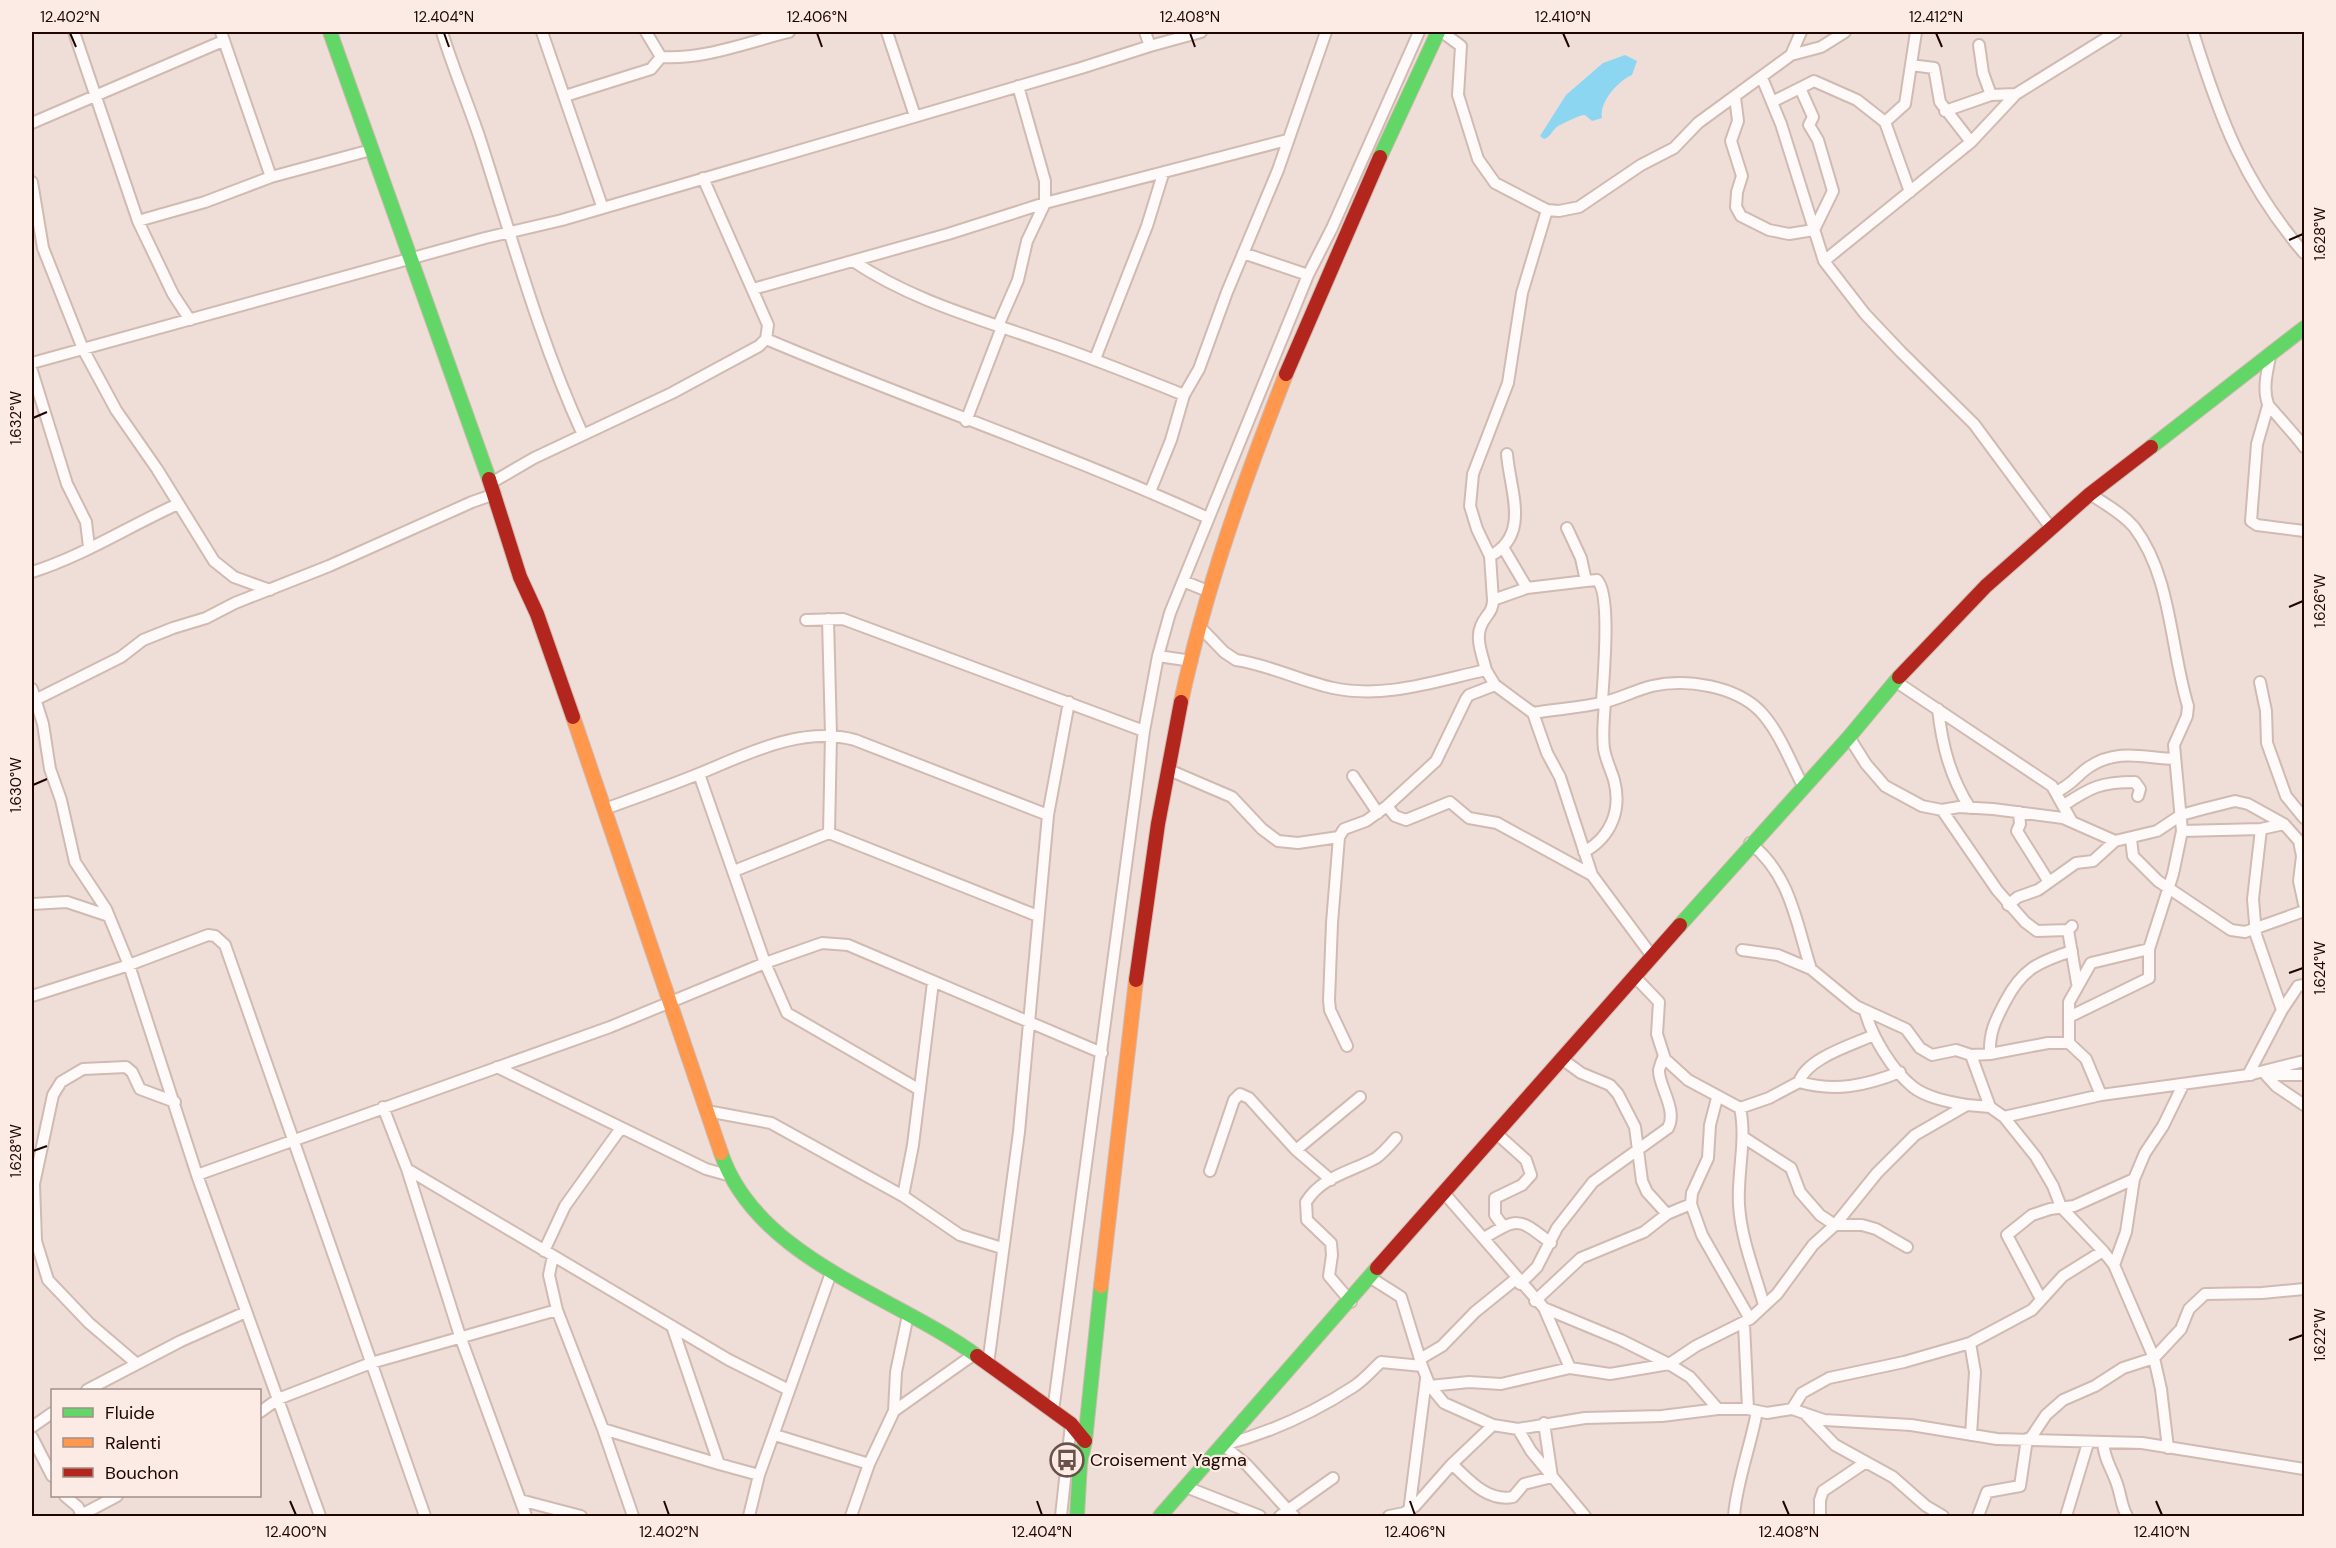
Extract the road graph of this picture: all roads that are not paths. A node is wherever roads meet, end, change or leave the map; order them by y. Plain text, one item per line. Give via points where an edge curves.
1 (74, 32) edge
2 (330, 32) edge
3 (442, 32) edge
4 (542, 32) edge
5 (646, 32) edge
6 (789, 32) edge
7 (887, 32) edge
8 (1145, 32) edge
9 (1201, 32) edge
10 (1326, 32) edge
11 (1419, 32) edge
12 (1440, 32) edge
13 (1801, 32) edge
14 (1845, 32) edge
15 (1916, 32) edge
16 (2116, 32) edge
17 (2193, 32) edge
18 (759, 35) edge
19 (222, 36) edge
20 (1979, 45) dead end
21 (1150, 46) junction
22 (1791, 55) junction
23 (661, 57) junction
24 (1911, 65) junction
25 (1762, 78) junction
26 (1018, 86) junction
27 (1800, 88) junction
28 (2016, 94) junction
29 (94, 95) junction
30 (1991, 95) junction
31 (566, 96) junction
32 (1735, 97) junction
33 (1772, 102) junction
34 (1945, 111) junction
35 (915, 116) junction
36 (1885, 122) junction
37 (32, 123) edge
38 (1287, 140) junction
39 (1971, 142) junction
40 (371, 150) junction
41 (1163, 174) junction
42 (272, 177) junction
43 (703, 178) junction
44 (32, 182) edge
45 (1910, 192) junction
46 (1045, 203) junction
47 (602, 206) junction
48 (1547, 210) junction
49 (138, 221) junction
50 (1814, 230) junction
51 (508, 232) junction
52 (1243, 253) junction
53 (2304, 253) edge
54 (409, 259) junction
55 (853, 261) junction
56 (1824, 261) junction
57 (1308, 275) junction
58 (753, 289) junction
59 (190, 320) junction
60 (1000, 326) junction
61 (2304, 328) edge
62 (766, 339) junction
63 (83, 349) junction
64 (2271, 352) junction
65 (1095, 359) junction
66 (32, 363) edge
67 (32, 371) edge
68 (1184, 395) junction
69 (2268, 406) junction
70 (966, 421) junction
71 (583, 435) junction
72 (2304, 447) edge
73 (1508, 454) dead end
74 (493, 488) junction
75 (1150, 492) junction
76 (2090, 494) junction
77 (178, 504) junction
78 (1208, 518) junction
79 (1568, 528) dead end
80 (2051, 528) junction
81 (2304, 531) edge
82 (89, 546) junction
83 (1504, 549) junction
84 (1490, 556) junction
85 (32, 572) edge
86 (1183, 581) junction
87 (1586, 581) junction
88 (1527, 588) junction
89 (270, 590) junction
90 (1210, 592) junction
91 (1493, 600) junction
92 (828, 619) junction
93 (806, 620) dead end
94 (1200, 627) junction
95 (1158, 656) junction
96 (1192, 661) junction
97 (1486, 670) junction
98 (1895, 681) junction
99 (2260, 682) dead end
100 (1495, 685) junction
101 (32, 689) edge
102 (35, 700) junction
103 (1069, 702) junction
104 (1603, 702) junction
105 (1938, 709) junction
106 (1533, 713) junction
107 (1144, 731) junction
108 (831, 735) junction
109 (1849, 737) junction
110 (2175, 759) junction
111 (1169, 770) junction
112 (699, 774) junction
113 (1353, 776) dead end
114 (1803, 786) junction
115 (2056, 792) junction
116 (2138, 796) dead end
117 (2064, 805) junction
118 (1970, 808) junction
119 (605, 809) junction
120 (1383, 809) junction
121 (1942, 810) junction
122 (2019, 812) junction
123 (1048, 815) junction
124 (2181, 815) junction
125 (2304, 818) edge
126 (2071, 820) junction
127 (2284, 824) junction
128 (2261, 829) junction
129 (2182, 831) junction
130 (829, 833) junction
131 (1339, 837) junction
132 (2131, 839) junction
133 (2115, 841) junction
134 (1750, 843) junction
135 (1584, 852) junction
136 (2303, 855) edge
137 (734, 871) junction
138 (1592, 875) junction
139 (2049, 882) junction
140 (2168, 890) junction
141 (32, 904) edge
142 (2304, 904) edge
143 (2008, 905) junction
144 (2304, 911) edge
145 (109, 916) junction
146 (1038, 916) junction
147 (2255, 927) junction
148 (2149, 949) junction
149 (1742, 950) dead end
150 (2072, 951) junction
151 (1652, 956) junction
152 (765, 963) junction
153 (129, 965) junction
154 (1811, 969) junction
155 (1635, 977) junction
156 (933, 982) junction
157 (2077, 983) junction
158 (2304, 985) edge
159 (32, 996) edge
160 (669, 1003) junction
161 (2282, 1010) junction
162 (1864, 1011) junction
163 (2069, 1017) junction
164 (1029, 1023) junction
165 (1874, 1035) junction
166 (2069, 1043) junction
167 (1347, 1046) dead end
168 (1102, 1053) junction
169 (1990, 1054) junction
170 (1971, 1055) junction
171 (1664, 1056) junction
172 (1562, 1059) junction
173 (2304, 1061) edge
174 (497, 1066) junction
175 (1900, 1072) junction
176 (2248, 1075) junction
177 (2266, 1075) junction
178 (2304, 1075) edge
179 (1799, 1082) junction
180 (2183, 1085) junction
181 (920, 1090) junction
182 (2101, 1095) junction
183 (1360, 1097) dead end
184 (1717, 1098) junction
185 (175, 1102) junction
186 (1967, 1105) junction
187 (2304, 1105) edge
188 (383, 1107) junction
189 (1990, 1107) junction
190 (1740, 1108) junction
191 (707, 1111) junction
192 (2004, 1117) junction
193 (621, 1128) junction
194 (1497, 1134) junction
195 (1743, 1137) junction
196 (1396, 1138) dead end
197 (292, 1141) junction
198 (1637, 1149) junction
199 (1296, 1150) junction
200 (407, 1169) junction
201 (1210, 1171) dead end
202 (197, 1174) junction
203 (731, 1176) junction
204 (2134, 1179) junction
205 (1331, 1180) junction
206 (1444, 1193) junction
207 (903, 1196) junction
208 (33, 1199) edge
209 (1691, 1203) junction
210 (2061, 1207) junction
211 (1667, 1214) junction
212 (1835, 1225) junction
213 (1503, 1226) junction
214 (1484, 1238) junction
215 (1551, 1243) junction
216 (1907, 1247) dead end
217 (1002, 1248) junction
218 (2103, 1251) junction
219 (549, 1254) junction
220 (2114, 1265) junction
221 (831, 1273) junction
222 (1371, 1278) junction
223 (1519, 1281) junction
224 (2304, 1288) edge
225 (2040, 1299) junction
226 (1351, 1302) junction
227 (1540, 1305) junction
228 (1764, 1305) junction
229 (558, 1310) junction
230 (246, 1312) junction
231 (908, 1315) junction
232 (1747, 1322) junction
233 (672, 1326) junction
234 (460, 1336) junction
235 (1970, 1343) junction
236 (973, 1355) junction
237 (2154, 1358) junction
238 (1421, 1363) junction
239 (137, 1364) junction
240 (371, 1364) junction
241 (988, 1364) junction
242 (1669, 1364) junction
243 (1570, 1368) junction
244 (1428, 1382) junction
245 (89, 1389) edge
246 (789, 1390) junction
247 (278, 1399) junction
248 (1718, 1409) junction
249 (1792, 1409) junction
250 (1753, 1410) junction
251 (261, 1411) edge
252 (894, 1411) junction
253 (1053, 1411) junction
254 (51, 1414) edge
255 (1807, 1415) junction
256 (1544, 1423) junction
257 (1071, 1424) junction
258 (1493, 1425) junction
259 (32, 1427) edge
260 (603, 1429) junction
261 (1518, 1429) junction
262 (774, 1435) junction
263 (1971, 1435) junction
264 (32, 1437) edge
265 (2028, 1439) junction
266 (1085, 1441) junction
267 (2103, 1442) junction
268 (2088, 1443) junction
269 (1223, 1446) junction
270 (2168, 1448) junction
271 (1866, 1462) junction
272 (719, 1464) junction
273 (869, 1464) junction
274 (1452, 1464) junction
275 (2304, 1469) edge
276 (51, 1474) edge
277 (759, 1475) junction
278 (1552, 1477) junction
279 (1333, 1478) dead end
280 (1186, 1487) junction
281 (67, 1497) edge
282 (115, 1497) edge
283 (519, 1500) junction
284 (1287, 1514) edge
285 (1409, 1514) edge
286 (1164, 1515) edge
287 (86, 1516) edge
288 (320, 1516) edge
289 (425, 1516) edge
290 (526, 1516) edge
291 (581, 1516) edge
292 (633, 1516) edge
293 (749, 1516) edge
294 (851, 1516) edge
295 (1061, 1516) edge
296 (1077, 1516) edge
297 (1260, 1516) edge
298 (1389, 1516) edge
299 (1585, 1516) edge
300 (1734, 1516) edge
301 (1820, 1516) edge
302 (1943, 1516) edge
303 (1978, 1516) edge
304 (2066, 1516) edge
305 (2127, 1516) edge

1 - 29 street
2 - 40 street
3 - 51 street
4 - 31 street
5 - 23 street
6 - 18 street
7 - 35 street
8 - 21 street
9 - 21 street
10 - 38 street
11 - 57 street
12 - 48 street via 1461,46 1458,95 1478,159 1495,183
12 - 90 street via 1345,233 1288,367 1244,483
13 - 22 street
14 - 22 street via 1821,47
15 - 24 street
16 - 28 street
17 - 53 street via 2235,150 2265,204
18 - 23 street via 716,51
19 - 29 street
19 - 42 street
20 - 30 street
21 - 26 street
22 - 25 street
23 - 31 street via 651,69
24 - 34 street via 1935,68
24 - 36 street via 1905,104
25 - 32 street
25 - 33 street
26 - 35 street
26 - 46 street via 1045,181
27 - 33 street
27 - 36 street via 1819,81 1857,100
27 - 50 street via 1813,117 1809,125 1818,140 1833,191
28 - 30 street
28 - 39 street
29 - 37 street
29 - 49 street
30 - 34 street
31 - 47 street
32 - 48 street via 1698,123 1674,148 1579,207
32 - 50 street via 1737,121 1731,141 1742,176 1736,207 1741,216 1769,230 1789,234
33 - 50 street
34 - 39 street
35 - 43 street
36 - 45 street
38 - 41 street
38 - 52 street
39 - 45 street
40 - 42 street
40 - 54 street
41 - 46 street
41 - 65 street
42 - 49 street
43 - 47 street
43 - 58 street
44 - 63 street via 43,248
45 - 56 street
46 - 55 street
46 - 60 street via 1027,241 1018,280
47 - 51 street
48 - 84 street via 1522,293 1508,383 1473,474 1470,506
49 - 59 street
50 - 56 street
51 - 54 street
51 - 71 street via 562,389
52 - 57 street
52 - 68 street via 1199,369
54 - 59 street
54 - 74 street
55 - 58 street
55 - 60 street via 923,299
56 - 80 street via 1865,314 1974,424
57 - 78 street
58 - 62 street via 768,325
59 - 63 street
60 - 65 street
60 - 70 street
61 - 64 street
62 - 70 street
62 - 71 street via 672,393
63 - 66 street
63 - 77 street via 116,410
64 - 69 street
64 - 76 street
65 - 68 street
67 - 82 street via 67,484 86,522
68 - 75 street
69 - 72 street
69 - 81 street via 2257,444 2251,521
70 - 75 street
71 - 74 street
73 - 83 street via 1515,517 1514,533
74 - 89 street
74 - 119 street via 520,578 537,614
75 - 78 street
76 - 80 street
76 - 110 street via 2133,526 2154,564 2188,706 2187,717 2176,736
77 - 82 street
77 - 89 street via 224,571
78 - 86 street
79 - 87 street
80 - 98 street via 1986,586
82 - 85 street via 67,560
83 - 84 street
83 - 88 street
84 - 91 street
86 - 90 street
86 - 95 street
87 - 88 street
87 - 104 street via 1596,580 1602,588
88 - 91 street
89 - 102 street via 143,640 121,657
90 - 94 street
91 - 97 street via 1492,611 1479,635
92 - 93 street
92 - 103 street via 843,619
92 - 108 street
94 - 96 street
94 - 97 street via 1236,660 1358,692 1421,687
95 - 96 street
95 - 107 street
96 - 111 street
97 - 100 street
98 - 105 street
98 - 109 street
99 - 125 street via 2267,743 2286,796
100 - 106 street
100 - 120 street via 1469,695 1436,761
101 - 102 street
102 - 145 street via 75,862
103 - 107 street
103 - 123 street
104 - 106 street
104 - 114 street via 1673,683 1716,688 1744,699 1771,724
104 - 135 street via 1604,746 1614,781 1616,813 1605,836
105 - 115 street via 2035,773
105 - 118 street via 1942,746
106 - 135 street via 1560,777
107 - 168 street
108 - 112 street via 792,740 740,755
108 - 123 street via 855,740
108 - 130 street
109 - 114 street
109 - 121 street via 1886,786 1910,801
110 - 115 street via 2126,754 2089,767 2073,783
110 - 124 street
111 - 131 street via 1232,797 1278,841 1298,843
111 - 266 street via 1149,874 1137,968
112 - 119 street
112 - 137 street
113 - 120 street
114 - 134 street
115 - 117 street
116 - 117 street via 2140,789 2135,782 2108,783 2089,789
117 - 126 street
118 - 121 street
118 - 122 street
119 - 160 street
120 - 131 street via 1344,829
120 - 138 street via 1406,820 1450,802 1469,818 1497,823
121 - 143 street
122 - 126 street
122 - 139 street via 2017,831
123 - 146 street
124 - 127 street via 2235,801
124 - 129 street
124 - 132 street via 2157,831
126 - 133 street
127 - 128 street
127 - 136 street via 2295,835
128 - 129 street
128 - 147 street via 2254,878
129 - 140 street
130 - 137 street
130 - 146 street
131 - 167 street via 1329,1000
132 - 133 street
132 - 140 street via 2133,856
133 - 139 street via 2093,861 2076,863
134 - 151 street
134 - 154 street via 1784,882
135 - 138 street
136 - 142 street via 2299,881
137 - 152 street
138 - 151 street
139 - 143 street
140 - 147 street via 2231,930 2245,932
140 - 148 street
141 - 145 street via 67,902
143 - 150 street via 2037,931 2070,928
144 - 147 street
145 - 153 street
146 - 164 street
147 - 161 street
148 - 157 street via 2092,962
148 - 163 street via 2149,978
149 - 154 street via 1778,956
150 - 157 street
150 - 169 street via 2043,960 2017,979 1991,1030
151 - 155 street
152 - 156 street via 833,942
152 - 160 street
152 - 181 street via 787,1012
153 - 159 street
153 - 185 street
153 - 197 street via 208,935 225,945
154 - 162 street
155 - 171 street via 1659,1002 1656,1022
155 - 172 street
156 - 164 street
156 - 181 street
157 - 163 street via 2069,1002
158 - 161 street via 2298,986
160 - 174 street
160 - 191 street
161 - 176 street
162 - 165 street
162 - 170 street via 1906,1029 1926,1053 1956,1050
163 - 166 street
164 - 168 street
164 - 217 street via 1019,1132
165 - 175 street
165 - 179 street via 1815,1061
166 - 169 street
166 - 182 street via 2086,1059
168 - 253 street
169 - 170 street
170 - 189 street
171 - 184 street via 1679,1074
171 - 198 street via 1659,1072 1671,1122
172 - 194 street
172 - 198 street via 1581,1073 1610,1085 1635,1127
173 - 176 street
174 - 188 street
174 - 193 street
175 - 179 street via 1850,1088
175 - 186 street via 1922,1092
176 - 177 street
176 - 180 street
177 - 178 street
177 - 187 street
179 - 190 street
180 - 182 street
180 - 204 street
181 - 207 street
182 - 192 street
183 - 199 street
184 - 190 street
184 - 209 street via 1708,1158
185 - 202 street
185 - 208 street via 140,1089 126,1067 73,1073 53,1095
186 - 189 street
186 - 212 street via 1915,1136 1877,1173
188 - 197 street
188 - 200 street
189 - 192 street
190 - 195 street
191 - 203 street
191 - 207 street via 771,1123
192 - 210 street via 2036,1157
193 - 203 street via 717,1174
193 - 219 street via 565,1206
194 - 206 street
194 - 213 street via 1526,1160 1531,1175 1522,1185 1495,1198 1495,1215
195 - 212 street via 1791,1168 1810,1207
195 - 228 street via 1739,1209
196 - 205 street via 1377,1157
197 - 202 street
197 - 240 street
198 - 211 street via 1647,1192
198 - 215 street via 1593,1182 1557,1228
199 - 201 street via 1256,1105 1240,1094 1234,1100
199 - 205 street
200 - 219 street
200 - 234 street
202 - 230 street
203 - 221 street via 773,1227 803,1255
204 - 210 street via 2074,1206
204 - 220 street via 2126,1232
205 - 226 street via 1320,1185 1306,1202 1307,1220 1331,1243 1329,1276
206 - 214 street
206 - 222 street
207 - 217 street via 960,1235
208 - 239 street via 36,1240 48,1280 89,1323
209 - 211 street
209 - 232 street via 1702,1235
210 - 218 street
210 - 225 street via 2032,1215 2007,1235
211 - 227 street via 1644,1232 1581,1258
212 - 216 street via 1876,1229
212 - 228 street via 1813,1245 1785,1285
213 - 214 street
213 - 215 street via 1527,1224
214 - 223 street
215 - 223 street via 1532,1274
217 - 241 street
218 - 220 street
218 - 225 street via 2063,1276
219 - 229 street via 549,1275
219 - 233 street
220 - 237 street
221 - 231 street
221 - 246 street
222 - 226 street
222 - 238 street via 1401,1297
223 - 227 street
223 - 238 street via 1475,1312
224 - 237 street via 2205,1294 2189,1309 2181,1329
225 - 235 street via 2032,1311
226 - 269 street
227 - 242 street
227 - 243 street
228 - 232 street
229 - 234 street
229 - 260 street
230 - 239 street
230 - 247 street
231 - 236 street via 924,1321
231 - 252 street via 896,1372
232 - 242 street via 1696,1346
232 - 250 street
233 - 246 street
233 - 272 street
234 - 240 street
234 - 283 street
235 - 249 street via 1829,1378 1802,1393
235 - 263 street via 1975,1372
236 - 241 street
236 - 252 street
237 - 265 street via 2123,1368 2063,1400
237 - 270 street
238 - 244 street
238 - 269 street via 1381,1362 1356,1385 1324,1405 1258,1436
239 - 245 street
240 - 247 street
240 - 289 street
241 - 253 street
242 - 243 street via 1610,1374
242 - 248 street via 1690,1377
243 - 244 street via 1501,1384
244 - 258 street via 1444,1403
244 - 285 street
246 - 262 street
247 - 251 street
247 - 288 street
248 - 250 street
248 - 256 street
249 - 250 street via 1767,1413
249 - 255 street
250 - 300 street via 1749,1453
252 - 273 street
253 - 257 street
254 - 259 street
255 - 263 street
255 - 271 street via 1835,1445
256 - 261 street
256 - 278 street
257 - 266 street
257 - 295 street
258 - 261 street
258 - 274 street
260 - 272 street
260 - 292 street
261 - 278 street
262 - 273 street
262 - 277 street
263 - 265 street
264 - 276 street
265 - 268 street
265 - 303 street via 2020,1485 1986,1492
266 - 296 street
267 - 268 street
267 - 270 street
267 - 305 street via 2106,1463
268 - 304 street
269 - 280 street
269 - 284 street via 1247,1465
270 - 275 street
271 - 301 street via 1823,1491
271 - 302 street via 1893,1477
272 - 277 street
273 - 294 street
274 - 278 street via 1486,1494 1502,1499 1513,1497 1524,1484
274 - 285 street
277 - 293 street
278 - 299 street
279 - 284 street
280 - 286 street
280 - 297 street
281 - 287 street
282 - 287 street
283 - 290 street
283 - 291 street
285 - 298 street

